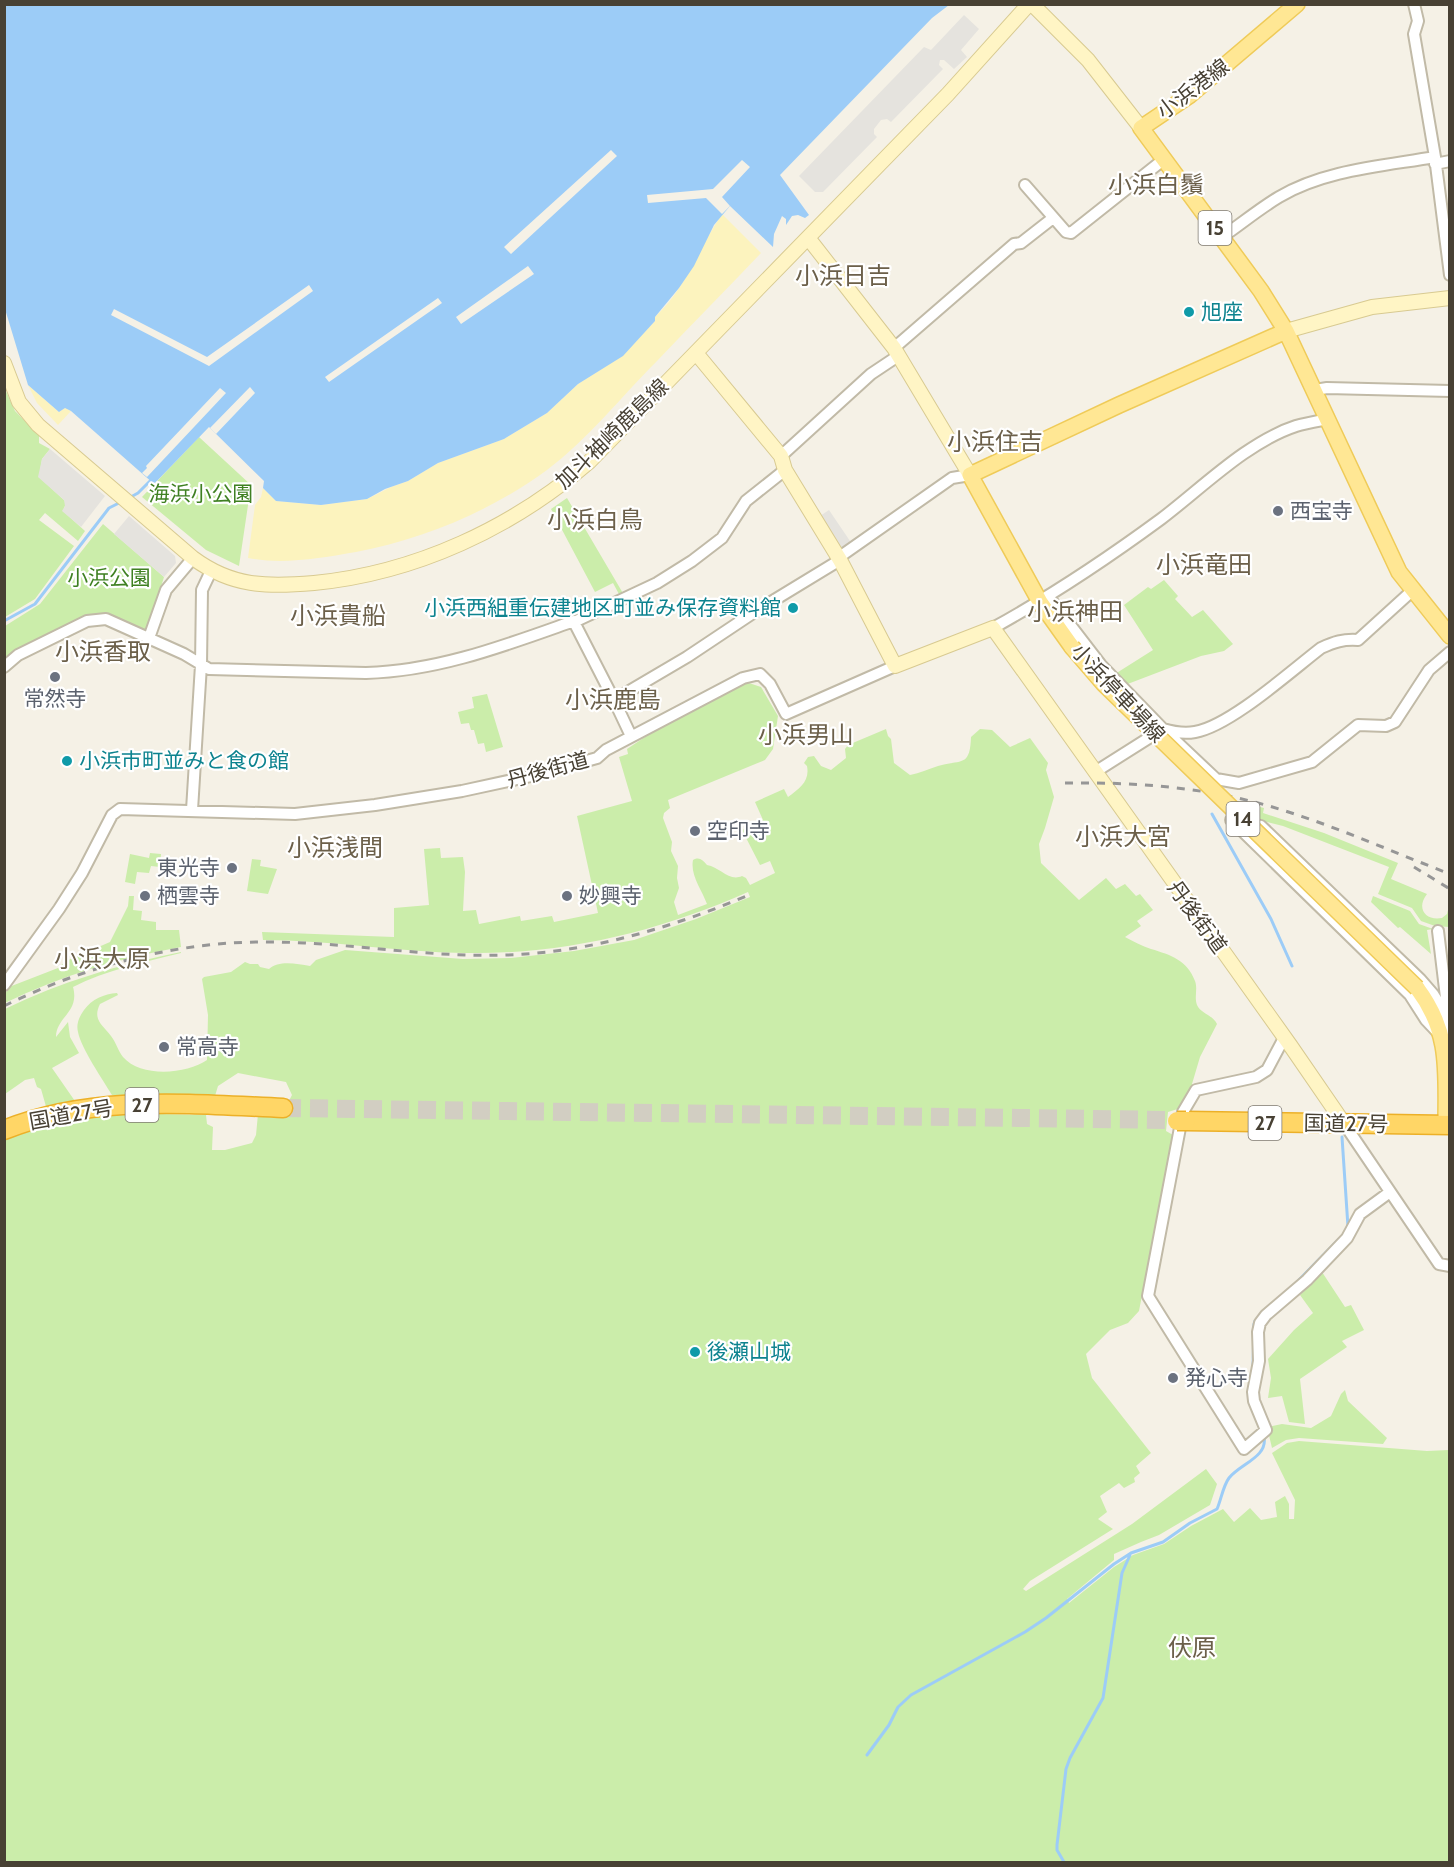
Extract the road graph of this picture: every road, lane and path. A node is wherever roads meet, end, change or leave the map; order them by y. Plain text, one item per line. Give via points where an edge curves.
1 (1031, 4) edge
2 (1297, 4) edge
3 (1414, 4) edge
4 (1141, 128) junction
5 (1163, 160) junction
6 (1435, 160) junction
7 (1449, 161) edge
8 (1025, 185) dead end
9 (1053, 218) junction
10 (1222, 237) junction
11 (809, 239) junction
12 (1449, 275) edge
13 (1449, 298) edge
14 (1286, 331) junction
15 (896, 352) junction
16 (696, 353) junction
17 (4, 363) edge
18 (1315, 390) junction
19 (1449, 391) edge
20 (1328, 419) junction
21 (781, 456) junction
22 (785, 470) junction
23 (970, 475) junction
24 (193, 558) junction
25 (839, 559) junction
26 (211, 571) junction
27 (1413, 590) junction
28 (1044, 599) junction
29 (574, 621) dead end
30 (993, 628) junction
31 (1449, 636) edge
32 (149, 638) junction
33 (1449, 652) edge
34 (201, 665) junction
35 (895, 666) junction
36 (4, 667) edge
37 (614, 700) junction
38 (1163, 729) junction
39 (631, 736) junction
40 (1095, 771) junction
41 (192, 810) junction
42 (1438, 931) dead end
43 (4, 985) edge
44 (1446, 1037) edge
45 (1284, 1038) junction
46 (283, 1108) tunnel mouth
47 (1178, 1121) tunnel mouth
48 (1345, 1125) junction
49 (1448, 1125) edge
50 (4, 1130) edge
51 (1390, 1192) junction
52 (1449, 1266) edge

1 - 4 street via 1088,60
1 - 11 street, 加斗袖崎鹿島線
2 - 4 main road, 小浜港線 via 1191,95
3 - 6 street via 1418,21 1414,34
4 - 5 main road, 小浜港線 / 15
5 - 9 street via 1071,233
5 - 10 main road, 小浜港線 / 15
6 - 7 street
6 - 10 street via 1349,172 1316,181 1280,197
6 - 12 street
8 - 9 street
9 - 15 street via 1021,243 1014,244
10 - 14 main road, 小浜港線 / 15
11 - 15 street
11 - 16 street, 加斗袖崎鹿島線
13 - 14 street via 1372,308
14 - 18 main road
14 - 23 main road
15 - 21 street
15 - 23 street
16 - 21 street
16 - 26 street, 加斗袖崎鹿島線 via 573,476 538,501 467,541 409,564 354,578 249,583
17 - 24 street, 加斗袖崎鹿島線 via 27,413
18 - 19 street
18 - 20 main road
20 - 27 main road via 1399,572
20 - 28 street via 1296,426 1258,445 1162,518
21 - 22 street
22 - 25 street
22 - 37 street via 746,501 722,538 692,561 574,622
23 - 25 street via 952,478
23 - 28 main road, 小浜停車場線 / 14
24 - 26 street, 加斗袖崎鹿島線
24 - 32 street via 166,590
25 - 35 street
25 - 37 street
26 - 34 street via 202,590
27 - 31 main road
27 - 38 street via 1358,640 1345,639 1321,648 1230,716 1195,732
28 - 30 street
28 - 38 street via 1101,666
28 - 44 main road, 小浜停車場線 / 14, bridge via 1072,646 1103,682 1417,988
29 - 34 street via 438,665 391,672 209,669
30 - 35 street
30 - 40 street, 丹後街道
32 - 34 street
32 - 36 street via 106,619 87,621 18,655
33 - 38 street via 1429,670 1395,722 1386,726 1358,725 1312,762 1239,783 1216,779
34 - 41 street
35 - 39 street, 丹後街道 via 786,714 760,674 743,678
37 - 39 street
38 - 40 street
39 - 41 street, 丹後街道 via 597,758 422,799 295,814
40 - 45 street, 丹後街道
41 - 43 street, 丹後街道 via 128,808 112,815 82,873
42 - 44 street via 1449,1012
44 - 44 street via 1426,1020 1410,995 1231,820 1262,826 1420,978 1446,1015
44 - 49 main road, 小浜停車場線 / 14
45 - 48 street, 丹後街道
45 - 51 street via 1267,1070 1256,1077 1196,1090 1187,1104 1148,1296 1244,1449 1266,1430 1253,1392 1260,1323 1347,1238 1360,1214
46 - 50 highway, 国道27号 / 27 via 108,1106 51,1115
47 - 48 highway, 国道27号 / 27
48 - 49 highway, 国道27号 / 27
48 - 51 street, 丹後街道
51 - 52 street, 丹後街道 via 1439,1264

